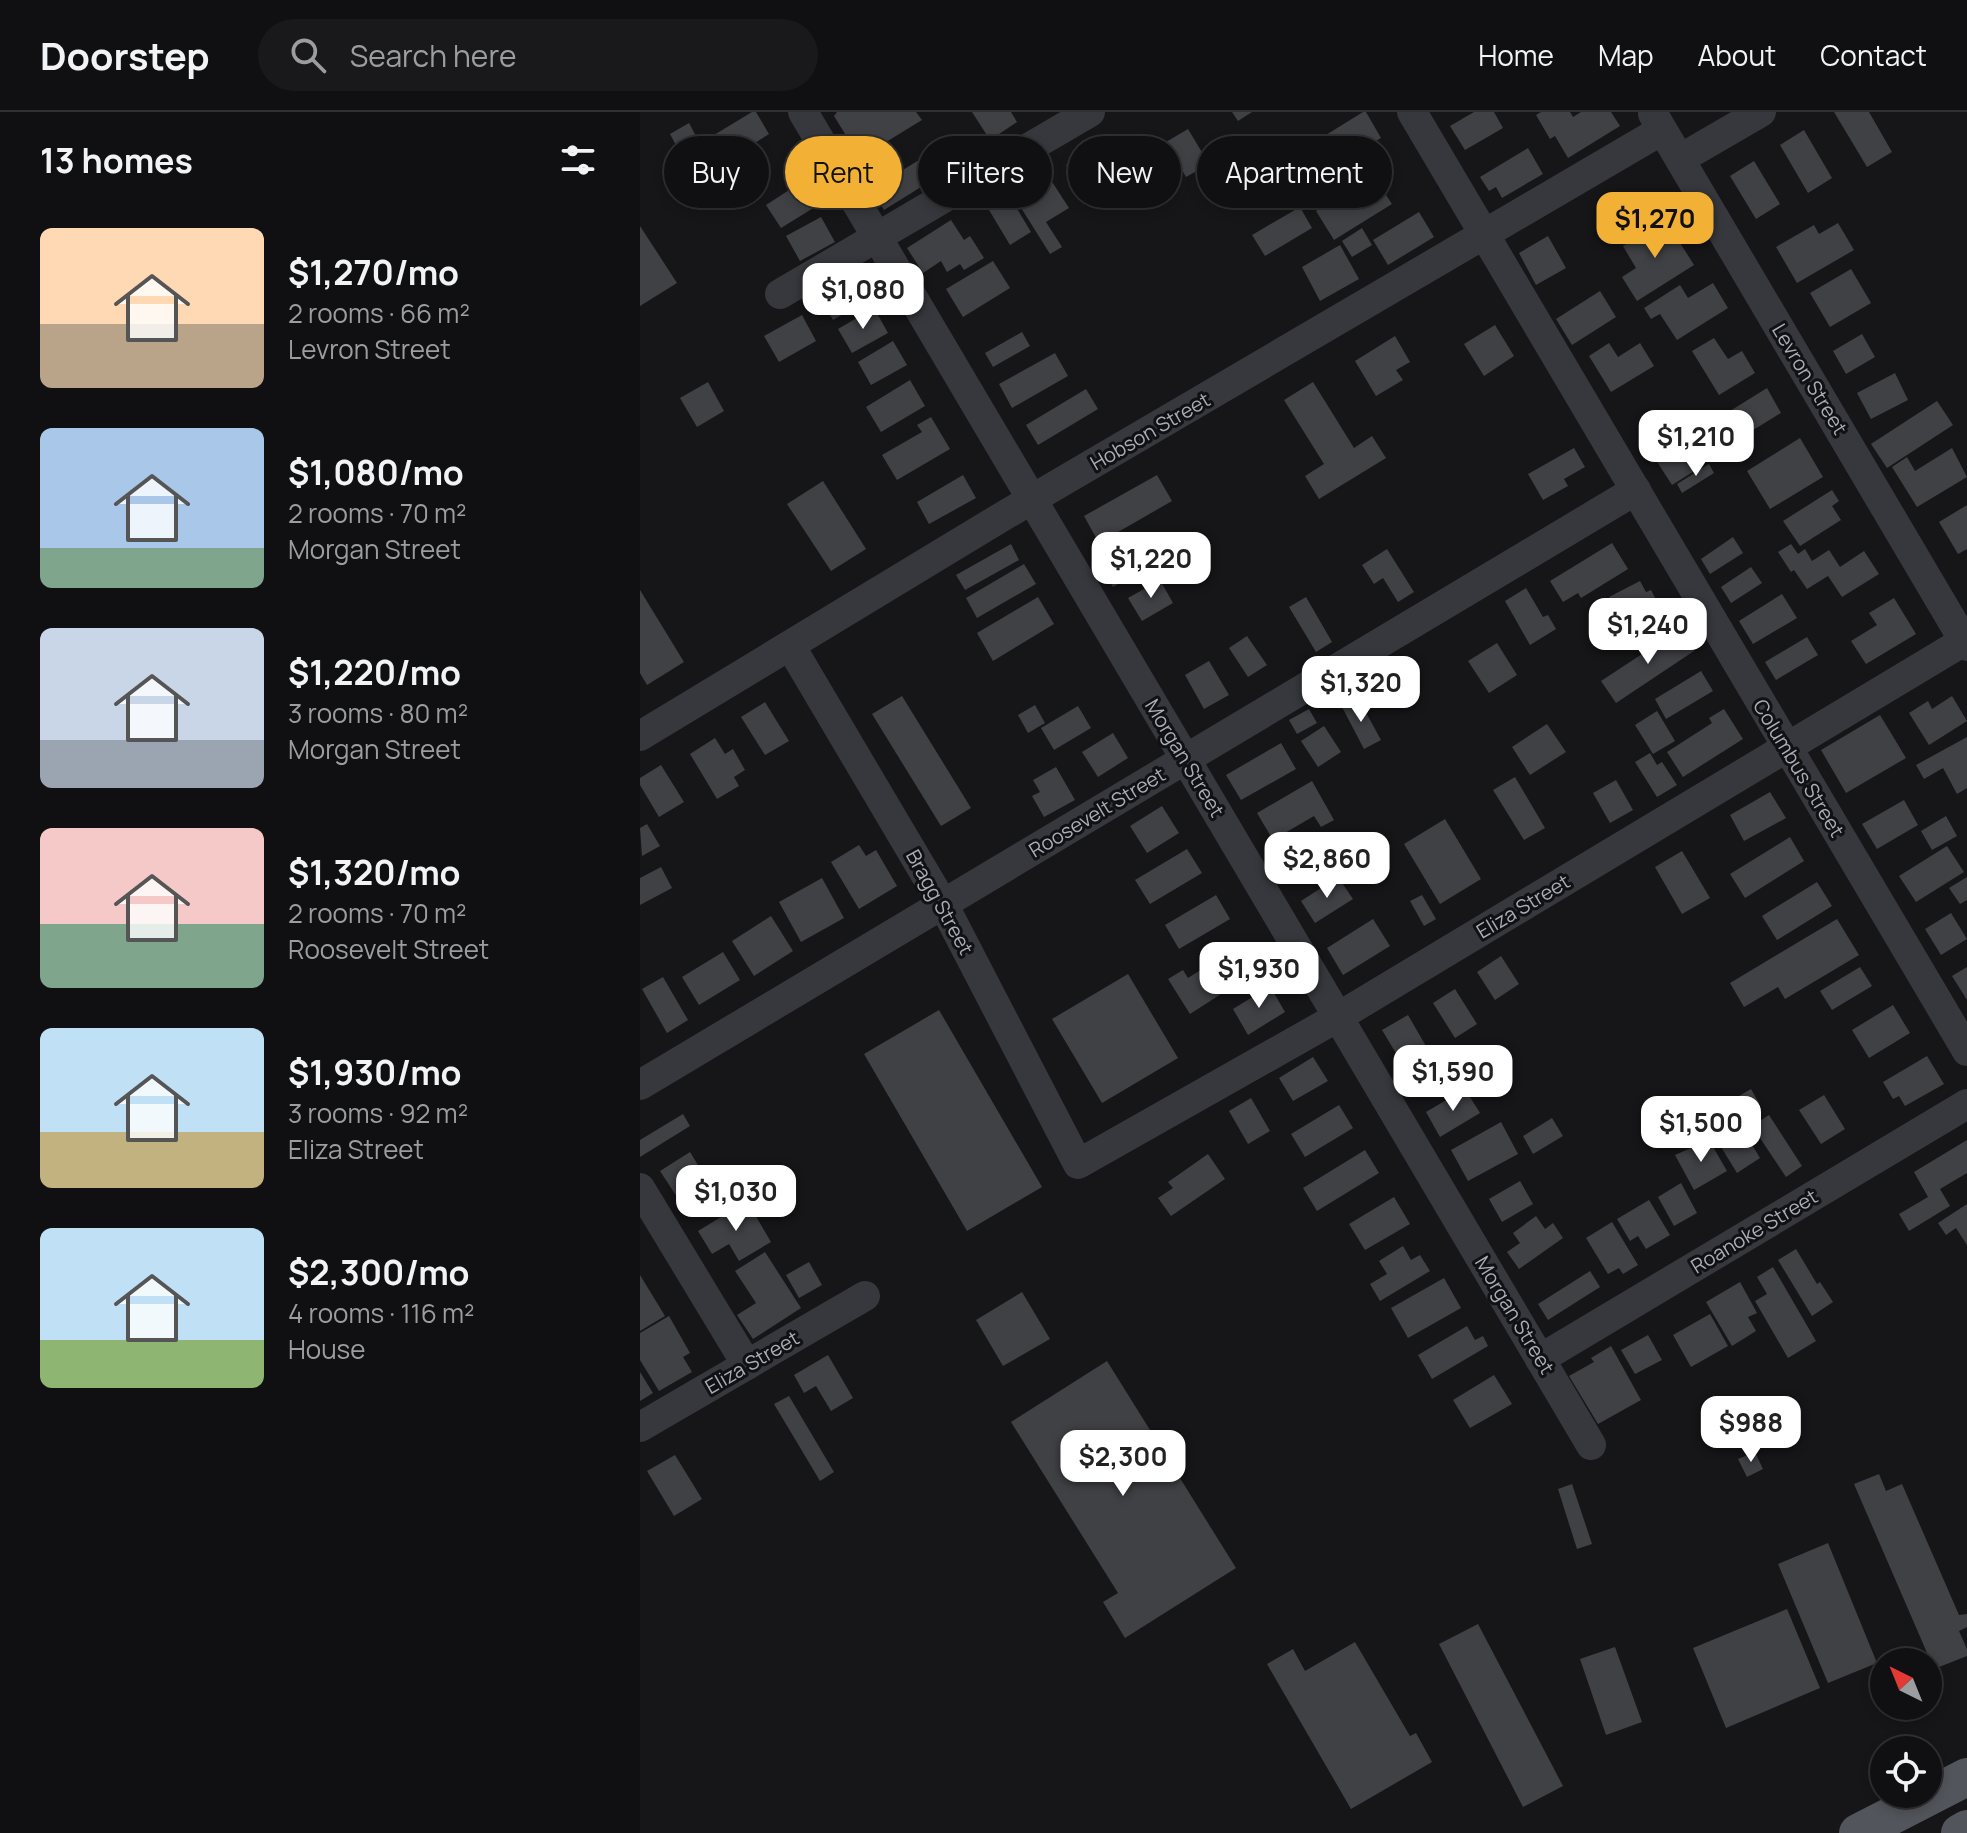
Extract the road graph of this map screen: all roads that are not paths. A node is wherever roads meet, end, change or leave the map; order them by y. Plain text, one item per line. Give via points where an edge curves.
1 (803, 112) edge
2 (1090, 112) edge
3 (1412, 112) edge
4 (1761, 112) edge
5 (1657, 121) edge
6 (1680, 159) junction
7 (1484, 234) junction
8 (877, 238) junction
9 (780, 294) dead end
10 (1636, 490) junction
11 (1032, 499) junction
12 (1965, 643) edge
13 (791, 647) junction
14 (640, 736) edge
15 (1787, 747) junction
16 (1186, 759) junction
17 (943, 904) junction
18 (1338, 1017) junction
19 (1967, 1051) edge
20 (640, 1085) edge
21 (1967, 1104) edge
22 (1078, 1164) joint
23 (640, 1188) edge
24 (865, 1296) dead end
25 (1540, 1359) junction
26 (747, 1365) junction
27 (640, 1427) edge
28 (1591, 1445) dead end
29 (1967, 1777) edge
30 (1967, 1829) edge
31 (1858, 1833) edge
32 (1960, 1833) edge

1 - 8 street, Morgan Street
2 - 8 street
3 - 7 street, Columbus Street
4 - 6 street
5 - 6 street, Levron Street
5 - 7 street, Hobson Street
6 - 12 street, Levron Street
7 - 10 street, Columbus Street
7 - 11 street, Hobson Street
8 - 9 street
8 - 11 street, Morgan Street
10 - 15 street, Columbus Street
10 - 16 street, Roosevelt Street
11 - 13 street, Hobson Street
11 - 16 street, Morgan Street
12 - 15 street, Eliza Street
13 - 14 street, Hobson Street
13 - 17 street, Bragg Street
15 - 18 street, Eliza Street
15 - 19 street, Columbus Street
16 - 17 street, Roosevelt Street
16 - 18 street, Morgan Street
17 - 20 street, Roosevelt Street
17 - 22 street, Bragg Street
18 - 22 street, Eliza Street
18 - 25 street, Morgan Street
21 - 25 street, Roanoke Street
23 - 26 street
24 - 26 street, Eliza Street
25 - 28 street, Morgan Street
26 - 27 street, Eliza Street
29 - 31 main road
30 - 32 main road

